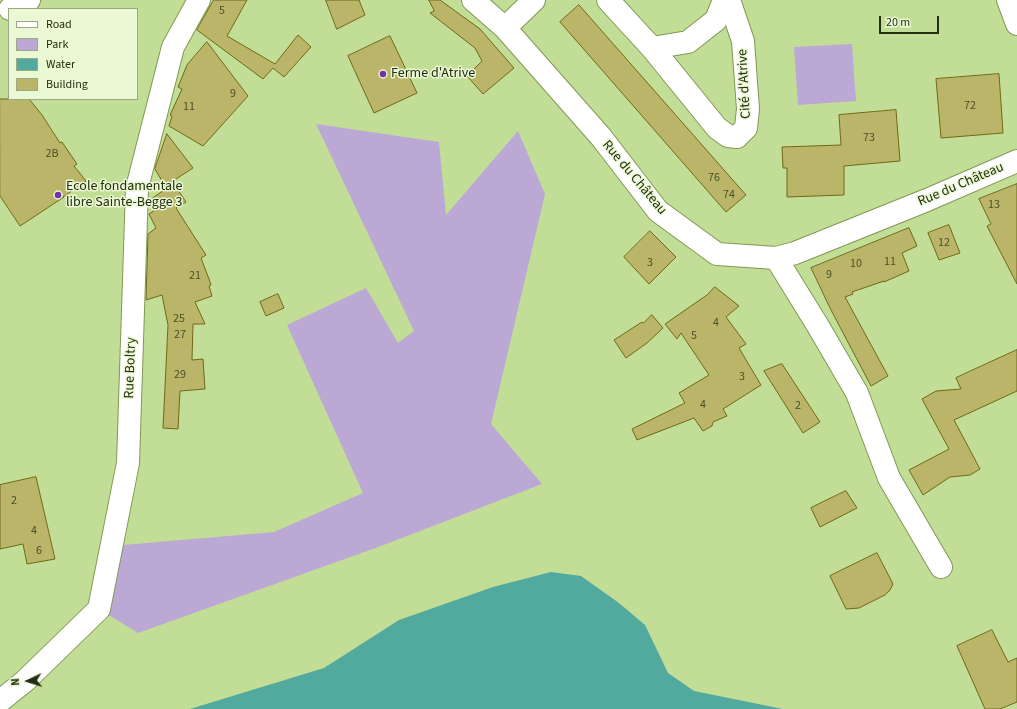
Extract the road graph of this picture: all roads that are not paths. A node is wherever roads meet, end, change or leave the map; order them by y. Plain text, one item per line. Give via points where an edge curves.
1 (29, 0) edge
2 (199, 0) edge
3 (473, 0) edge
4 (534, 0) edge
5 (608, 0) edge
6 (724, 0) edge
7 (729, 0) edge
8 (1008, 0) edge
9 (12, 8) edge
10 (1017, 24) edge
11 (505, 28) junction
12 (652, 48) junction
13 (1017, 161) edge
14 (776, 258) junction
15 (941, 567) dead end
16 (0, 701) edge

1 - 9 street
2 - 16 street, Rue Boltry via 173,47 137,188 128,463 99,609 25,681
3 - 11 street, Rue du Château
4 - 11 street
5 - 12 street, Cité d'Atrive
6 - 12 street via 716,20 688,42
7 - 12 street, Cité d'Atrive via 743,41 748,110 746,128 737,138 728,136 718,128
8 - 10 street
11 - 14 street, Rue du Château via 600,137 658,211 717,254
13 - 14 street, Rue du Château via 920,203 795,253
14 - 15 street via 857,393 889,478

